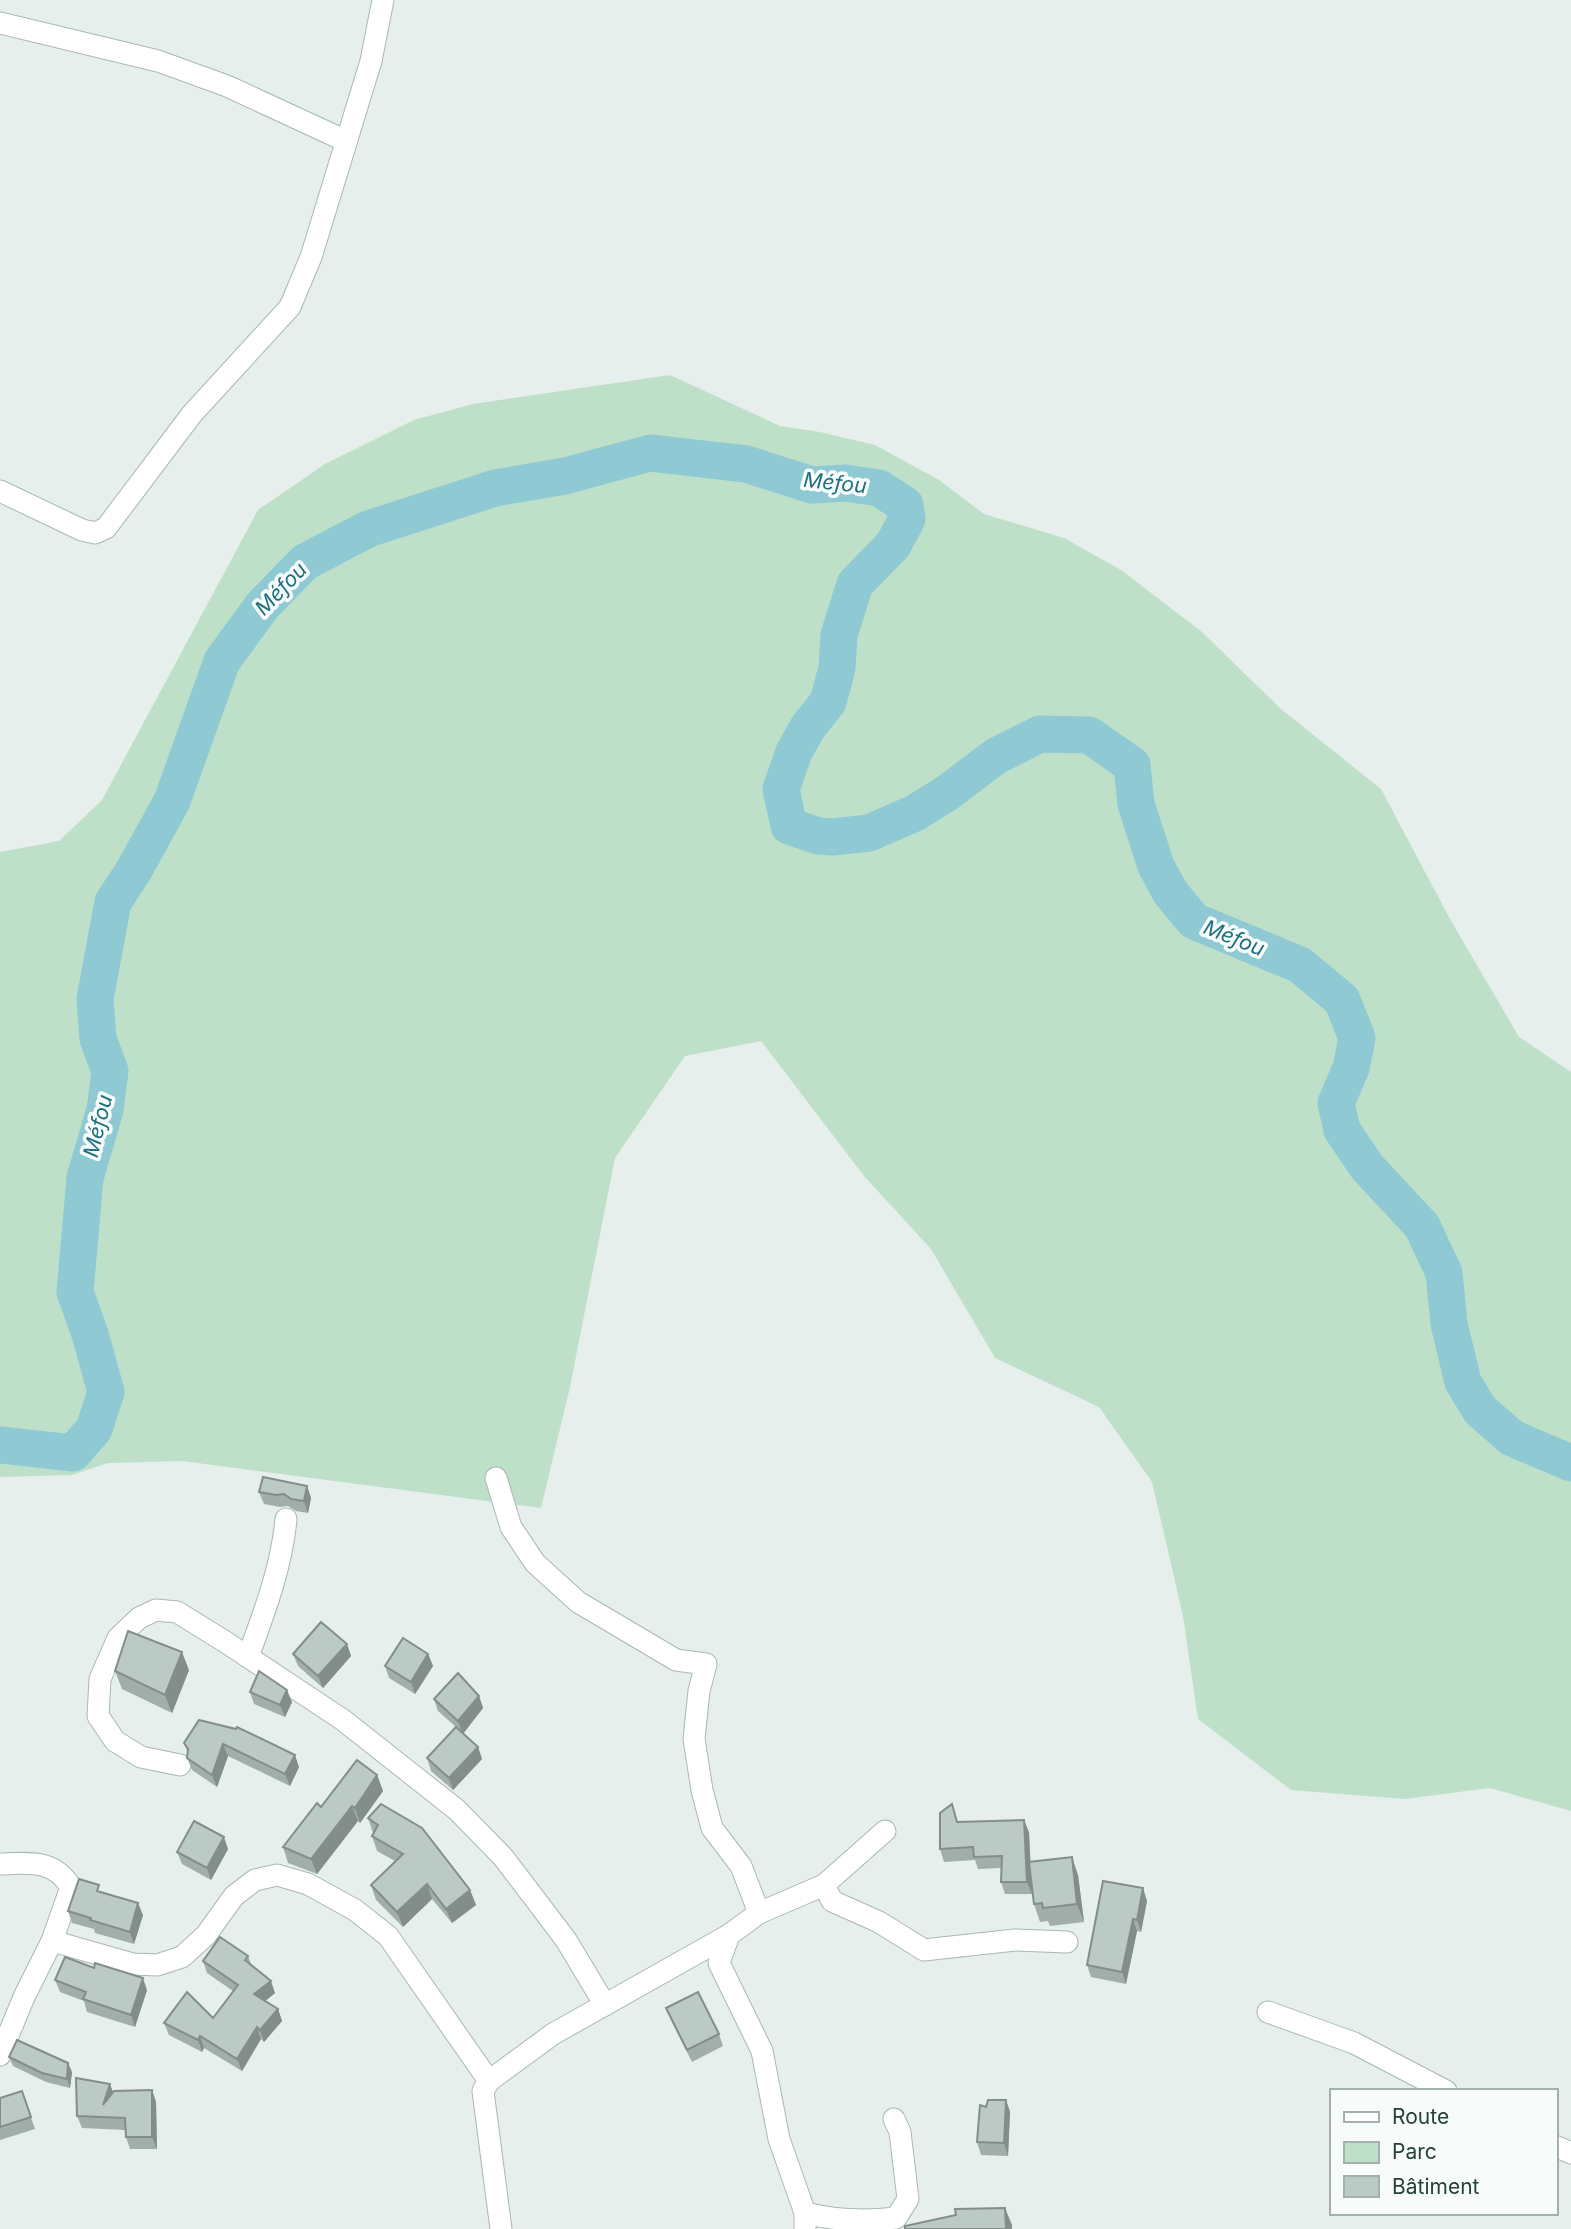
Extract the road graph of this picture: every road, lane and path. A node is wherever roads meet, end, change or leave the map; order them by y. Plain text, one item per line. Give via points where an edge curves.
1 (383, 0) edge
2 (0, 23) edge
3 (346, 141) junction
4 (0, 491) edge
5 (496, 1478) dead end
6 (286, 1519) dead end
7 (248, 1657) junction
8 (180, 1765) dead end
9 (885, 1830) dead end
10 (0, 1864) edge
11 (824, 1885) junction
12 (759, 1913) junction
13 (729, 1936) junction
14 (52, 1941) junction
15 (1067, 1942) dead end
16 (605, 2005) junction
17 (1268, 2012) dead end
18 (0, 2055) edge
19 (489, 2081) junction
20 (1442, 2089) edge
21 (894, 2119) dead end
22 (806, 2221) edge
23 (500, 2229) edge

1 - 3 street via 371,61
2 - 3 street via 158,61 227,86
3 - 4 street via 311,257 290,307 192,414 106,528 95,533 82,530
5 - 12 street via 511,1527 535,1563 578,1602 676,1660 706,1664 694,1739 702,1790 712,1828 741,1866
6 - 7 street
7 - 8 street via 177,1612 156,1610 139,1618 118,1639 100,1679 98,1716 116,1741 142,1757
7 - 16 street via 343,1720 480,1832 566,1940
9 - 11 street
10 - 14 street via 40,1863 64,1875 71,1887
11 - 12 street
11 - 15 street via 832,1901 879,1922 924,1950 1015,1940
12 - 13 street
13 - 16 street
13 - 22 street via 719,1963 762,2052 779,2139
14 - 18 street
14 - 19 street via 133,1964 157,1965 182,1957 206,1935 233,1896 255,1880 277,1875 308,1884 355,1910 388,1936
16 - 19 street via 554,2034
17 - 20 street via 1354,2043
19 - 23 street via 483,2091
21 - 22 street via 900,2132 908,2199 895,2218

